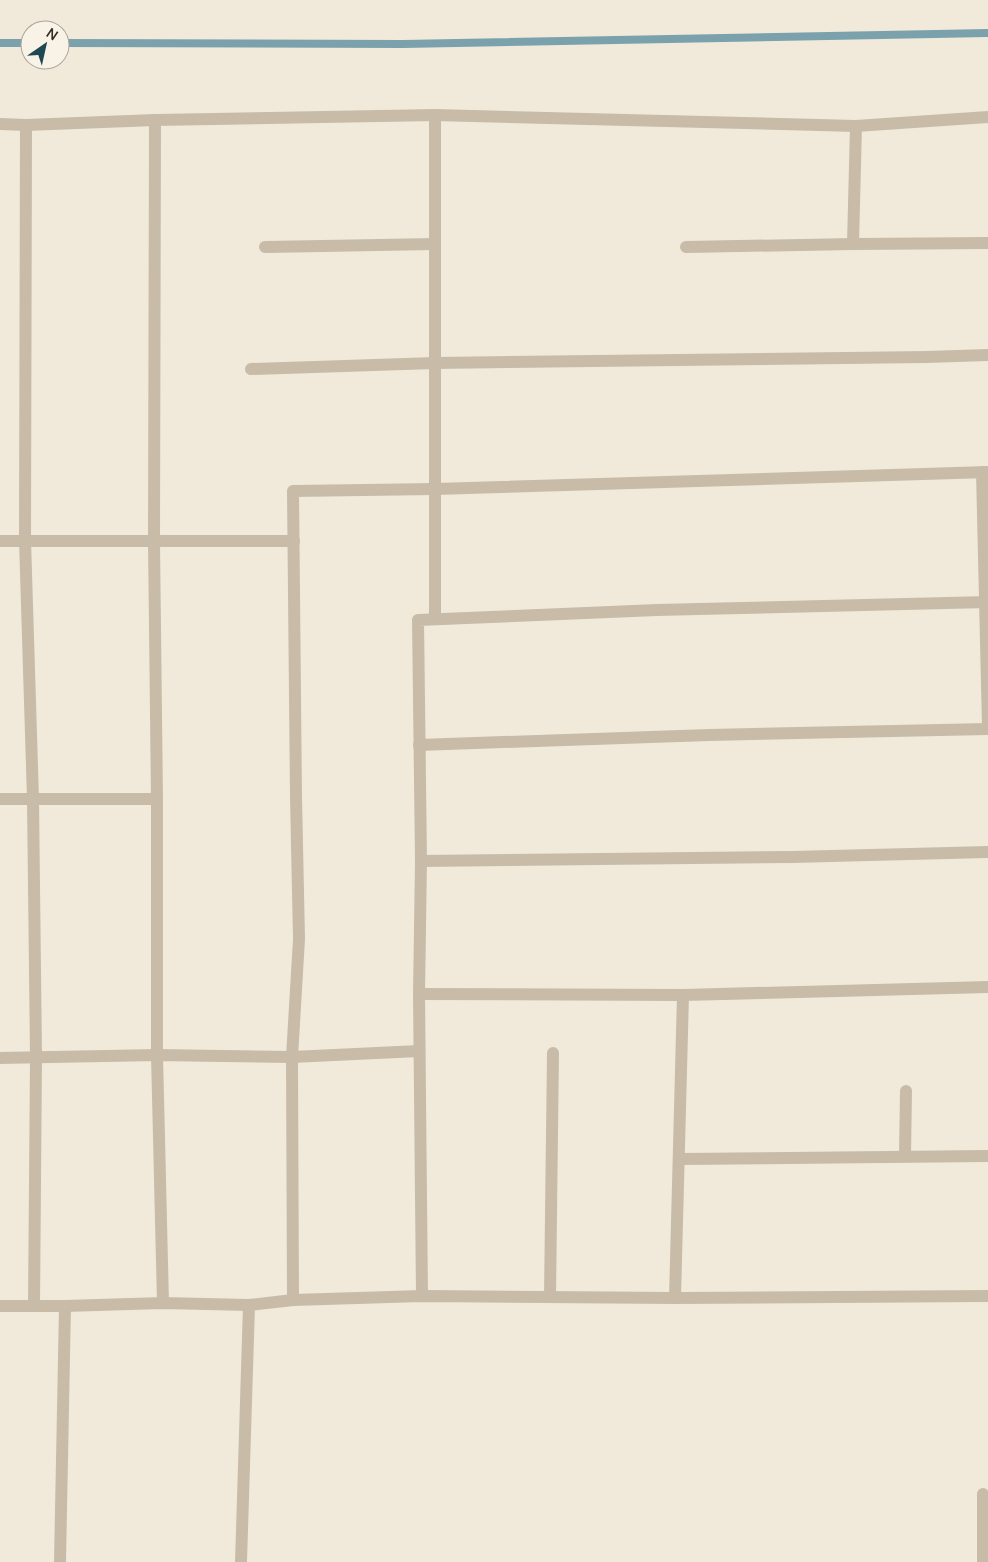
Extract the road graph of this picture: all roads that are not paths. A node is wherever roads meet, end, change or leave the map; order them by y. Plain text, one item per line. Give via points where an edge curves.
1 (435, 115) junction
2 (988, 117) edge
3 (155, 120) junction
4 (0, 124) edge
5 (26, 125) junction
6 (856, 126) junction
7 (988, 243) edge
8 (435, 244) junction
9 (853, 244) junction
10 (265, 247) dead end
11 (686, 247) dead end
12 (988, 355) edge
13 (435, 363) junction
14 (251, 369) dead end
15 (985, 472) edge
16 (435, 489) junction
17 (25, 540) junction
18 (0, 541) edge
19 (294, 541) junction
20 (154, 542) junction
21 (987, 602) edge
22 (435, 619) junction
23 (988, 727) edge
24 (419, 745) junction
25 (0, 799) edge
26 (32, 799) junction
27 (157, 799) junction
28 (988, 852) edge
29 (421, 861) junction
30 (988, 987) edge
31 (419, 994) junction
32 (683, 995) junction
33 (419, 1051) junction
34 (553, 1053) dead end
35 (157, 1055) junction
36 (36, 1057) junction
37 (292, 1057) junction
38 (0, 1058) edge
39 (906, 1090) dead end
40 (904, 1156) junction
41 (988, 1156) edge
42 (679, 1159) junction
43 (422, 1296) junction
44 (988, 1296) edge
45 (550, 1297) junction
46 (675, 1298) junction
47 (293, 1300) junction
48 (163, 1303) junction
49 (249, 1305) junction
50 (0, 1306) edge
51 (34, 1306) junction
52 (65, 1306) junction
53 (982, 1494) dead end
54 (60, 1562) edge
55 (241, 1562) edge
56 (983, 1562) edge

1 - 3 street
1 - 6 street
1 - 8 street
2 - 6 street
3 - 5 street
3 - 20 street
4 - 5 street
5 - 17 street
6 - 9 street
7 - 9 street
8 - 10 street
8 - 13 street
9 - 11 street
12 - 13 street
13 - 14 street
13 - 16 street
15 - 16 street
15 - 21 street
16 - 19 street via 293,491
16 - 22 street
17 - 18 street
17 - 20 street
17 - 26 street
19 - 20 street
19 - 37 street via 299,939
20 - 27 street
21 - 22 street
21 - 23 street
22 - 24 street via 418,620
23 - 24 street
24 - 29 street
25 - 26 street
26 - 27 street
26 - 36 street
27 - 35 street
28 - 29 street
29 - 31 street
30 - 32 street
31 - 32 street
31 - 33 street
32 - 42 street
33 - 37 street
33 - 43 street
34 - 45 street
35 - 36 street
35 - 37 street
35 - 48 street
36 - 38 street
36 - 51 street
37 - 47 street
39 - 40 street
40 - 41 street
40 - 42 street
42 - 46 street
43 - 45 street
43 - 47 street
44 - 46 street
45 - 46 street
47 - 49 street
48 - 49 street
48 - 52 street
49 - 55 street
50 - 51 street
51 - 52 street
52 - 54 street
53 - 56 street

